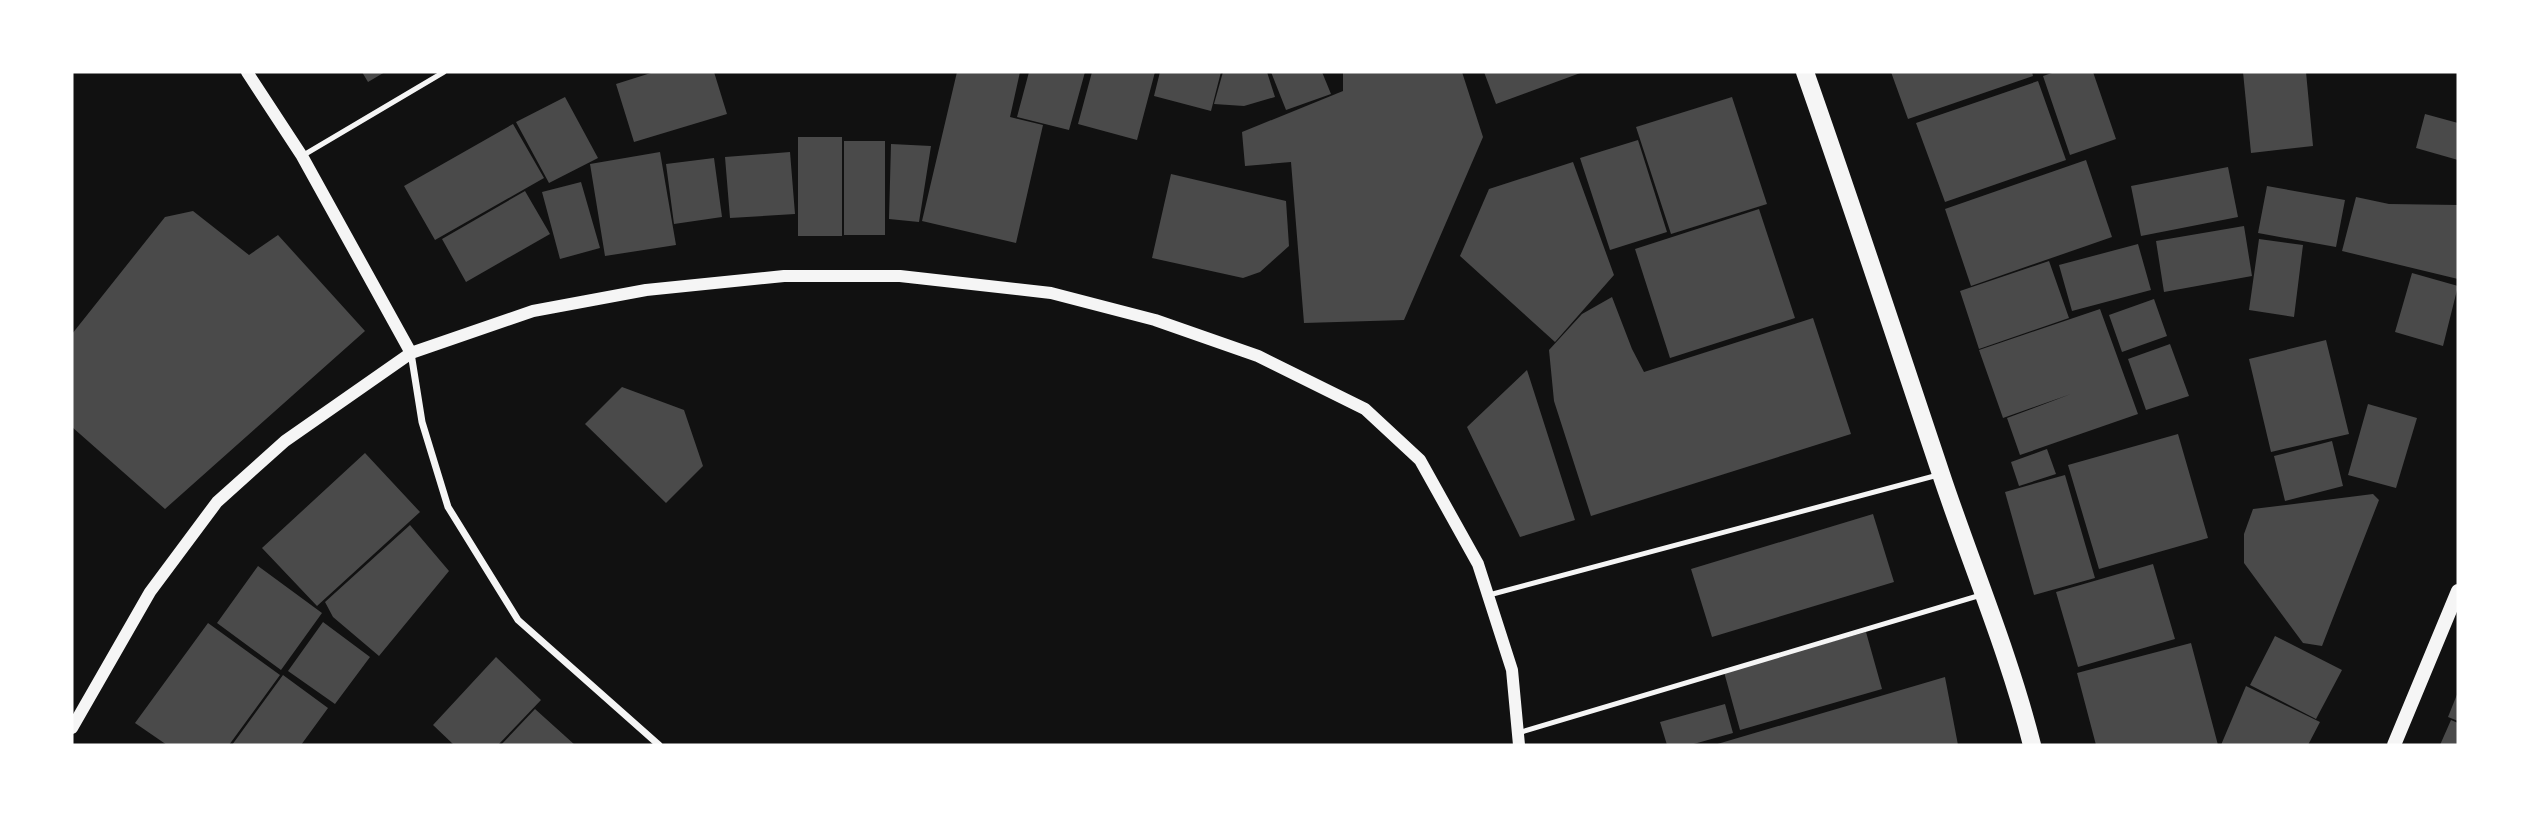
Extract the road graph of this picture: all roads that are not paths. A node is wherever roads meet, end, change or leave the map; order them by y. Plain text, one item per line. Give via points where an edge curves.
1 (247, 72) edge
2 (444, 72) edge
3 (1805, 72) edge
4 (302, 156) junction
5 (411, 353) junction
6 (1941, 474) junction
7 (2458, 591) edge
8 (1489, 595) junction
9 (1983, 595) junction
10 (72, 728) edge
11 (1518, 739) edge
12 (659, 745) edge
13 (2032, 745) edge
14 (2394, 745) edge

1 - 4 street
2 - 4 lane
3 - 6 main road
4 - 5 street
5 - 8 street via 533,311 646,290 770,278 900,275 1051,293 1156,320 1258,356 1365,409 1420,460 1478,564
5 - 10 street via 285,441 217,502 150,592
5 - 12 street via 422,422 448,507 518,620
6 - 8 lane
6 - 9 main road
7 - 14 main road
8 - 11 street via 1512,670
9 - 11 lane
9 - 13 main road via 2020,695

